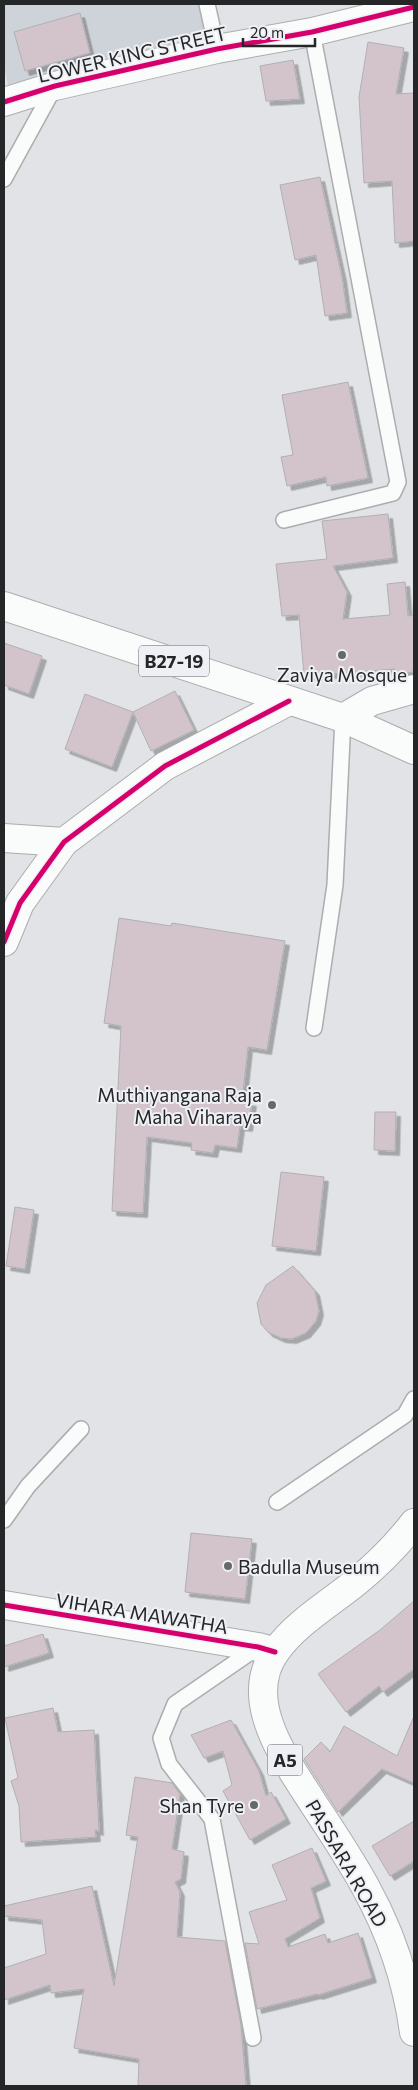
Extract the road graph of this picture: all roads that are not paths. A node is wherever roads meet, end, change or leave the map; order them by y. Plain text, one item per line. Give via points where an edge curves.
1 (207, 4) edge
2 (414, 7) edge
3 (312, 32) junction
4 (217, 49) junction
5 (54, 86) junction
6 (4, 102) edge
7 (4, 179) edge
8 (284, 520) dead end
9 (4, 606) edge
10 (414, 689) edge
11 (288, 701) junction
12 (343, 718) junction
13 (414, 750) edge
14 (4, 838) edge
15 (64, 842) junction
16 (4, 942) edge
17 (314, 1028) dead end
18 (414, 1398) edge
19 (81, 1429) dead end
20 (278, 1502) dead end
21 (4, 1520) edge
22 (414, 1523) edge
23 (4, 1605) edge
24 (267, 1649) junction
25 (414, 2032) edge
26 (253, 2038) dead end

1 - 4 lane
2 - 3 main road, LOWER KING STREET
3 - 4 main road, LOWER KING STREET
3 - 8 lane via 398,482 393,493
4 - 5 main road, LOWER KING STREET
5 - 6 main road, LOWER KING STREET
5 - 7 lane
9 - 11 main road, B27-19
10 - 12 main road via 372,701
11 - 12 main road, B27-19
11 - 15 main road via 164,766
12 - 13 main road, B27-19
12 - 17 lane via 335,885
14 - 15 main road
15 - 16 main road via 20,903
18 - 20 lane via 404,1416
19 - 21 lane via 28,1486
22 - 24 main road, PASSARA ROAD / A5 via 378,1562 297,1629
23 - 24 main road, VIHARA MAWATHA
24 - 25 main road, PASSARA ROAD / A5 via 265,1709 269,1723 290,1769 348,1856 384,1924 405,1985
24 - 26 lane via 175,1704 161,1738 169,1764 212,1819

